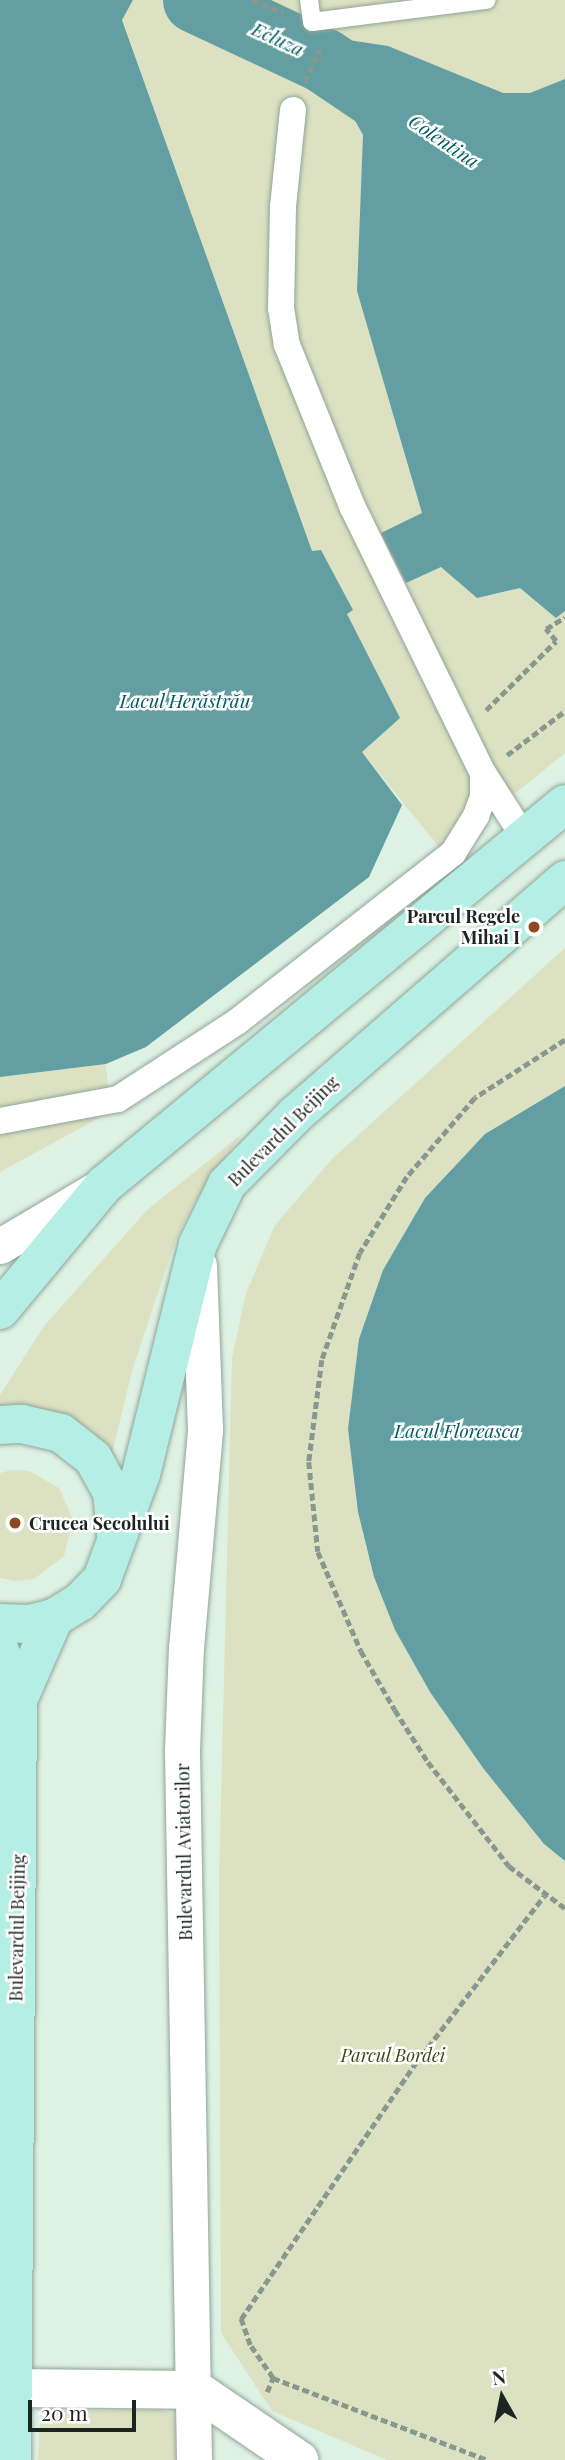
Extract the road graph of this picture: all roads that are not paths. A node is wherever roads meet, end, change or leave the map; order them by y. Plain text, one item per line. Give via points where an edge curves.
1 (309, 0) edge
2 (488, 0) edge
3 (293, 110) dead end
4 (483, 773) junction
5 (565, 804) edge
6 (524, 836) junction
7 (565, 880) edge
8 (0, 1121) edge
9 (104, 1185) junction
10 (198, 1244) junction
11 (0, 1246) edge
12 (0, 1310) edge
13 (0, 1425) edge
14 (114, 1551) junction
15 (54, 1618) junction
16 (0, 1623) edge
17 (0, 1651) edge
18 (18, 1700) junction
19 (12, 2388) junction
20 (196, 2390) junction
21 (12, 2455) edge
22 (194, 2460) edge
23 (299, 2460) edge

1 - 2 lane via 312,22
3 - 4 street via 282,282 287,345 369,540
4 - 6 street
4 - 8 street via 476,816 453,853 238,1021 118,1100
5 - 6 main road
6 - 9 main road
7 - 10 main road, Bulevardul Beijing via 366,1052 242,1167 217,1199
9 - 11 street
9 - 12 main road
10 - 14 main road, Bulevardul Beijing via 141,1474
10 - 20 street, Bulevardul Aviatorilor via 205,1429 182,1750
13 - 14 main road, Bulevardul Beijing via 22,1424 61,1433 93,1458 104,1473 117,1511
14 - 15 main road, Bulevardul Beijing via 102,1579 88,1595
15 - 16 main road, Bulevardul Beijing via 30,1625
15 - 18 main road, Bulevardul Beijing
17 - 18 main road, Bulevardul Beijing
18 - 19 main road, Bulevardul Beijing
19 - 20 street
19 - 21 main road, Bulevardul Beijing
20 - 22 street, Bulevardul Aviatorilor
20 - 23 street

